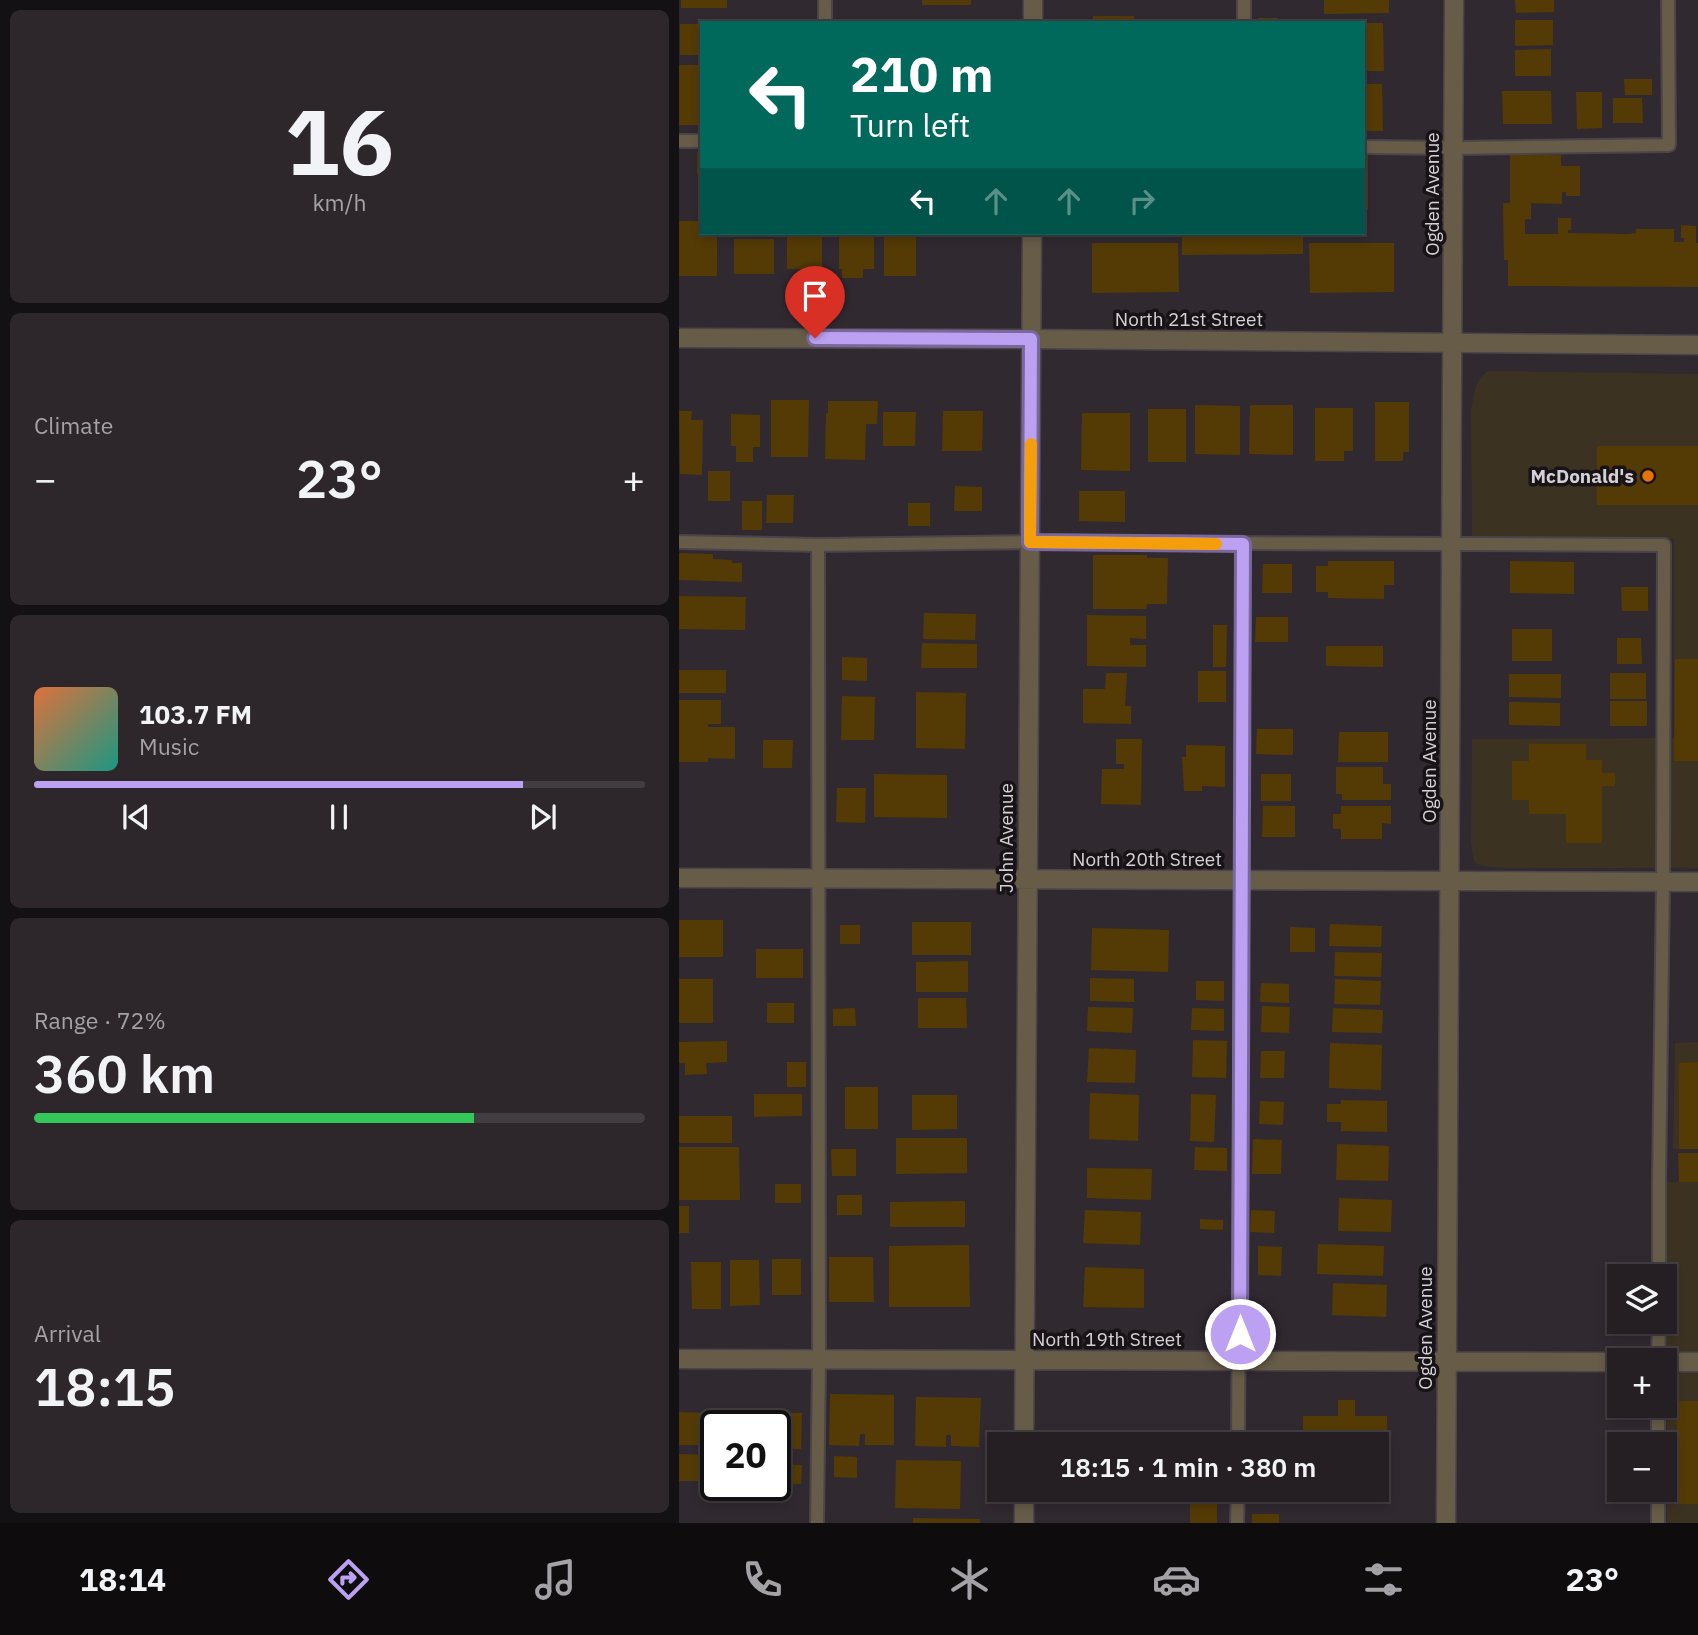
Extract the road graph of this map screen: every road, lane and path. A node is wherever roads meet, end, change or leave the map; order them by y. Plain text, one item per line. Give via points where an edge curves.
1 (825, 0) edge
2 (1033, 0) edge
3 (1244, 0) edge
4 (1454, 0) edge
5 (1668, 0) edge
6 (825, 21) edge
7 (1033, 21) edge
8 (1244, 21) edge
9 (679, 141) edge
10 (700, 141) edge
11 (1365, 147) edge
12 (1453, 148) junction
13 (1032, 235) edge
14 (679, 338) edge
15 (1031, 339) junction
16 (1452, 342) junction
17 (1698, 345) edge
18 (679, 542) edge
19 (1030, 542) junction
20 (1243, 544) junction
21 (818, 545) junction
22 (1451, 545) junction
23 (679, 878) edge
24 (818, 878) junction
25 (1027, 879) junction
26 (1241, 880) junction
27 (1450, 881) junction
28 (1663, 882) junction
29 (1698, 882) edge
30 (1659, 1264) edge
31 (679, 1359) edge
32 (819, 1359) junction
33 (1024, 1360) junction
34 (1240, 1361) junction
35 (1446, 1362) junction
36 (1607, 1362) edge
37 (1677, 1362) edge
38 (1698, 1363) edge
39 (1024, 1432) edge
40 (1238, 1432) edge
41 (1024, 1502) edge
42 (1238, 1502) edge
43 (1658, 1502) edge
44 (817, 1523) edge
45 (1024, 1523) edge
46 (1237, 1523) edge
47 (1446, 1523) edge
48 (1658, 1523) edge

1 - 6 lane
2 - 7 street
3 - 8 lane
4 - 12 street, Ogden Avenue
5 - 12 lane via 1668,145
9 - 10 lane
11 - 12 lane
12 - 16 street, Ogden Avenue
13 - 15 street, John Avenue
14 - 15 street, North 21st Street
15 - 16 street, North 21st Street
15 - 19 street, John Avenue
16 - 17 street, North 21st Street
16 - 22 street, Ogden Avenue
18 - 21 lane
19 - 20 lane
19 - 21 lane
19 - 25 street, John Avenue
20 - 22 lane
20 - 26 lane
21 - 24 lane
22 - 27 street, Ogden Avenue
22 - 28 lane via 1664,545
23 - 24 street, North 20th Street
24 - 25 street, North 20th Street
24 - 32 lane
25 - 26 street, North 20th Street
25 - 33 street, John Avenue
26 - 27 street, North 20th Street
26 - 34 lane
27 - 28 street, North 20th Street
27 - 35 street, Ogden Avenue
28 - 29 street, North 20th Street
28 - 30 lane
31 - 32 street, North 19th Street
32 - 33 street, North 19th Street
32 - 44 lane
33 - 34 street, North 19th Street
33 - 39 street, John Avenue
34 - 35 street, North 19th Street
34 - 40 lane
35 - 36 street, North 19th Street
35 - 47 street, Ogden Avenue
37 - 38 street
41 - 45 street
42 - 46 lane
43 - 48 lane

